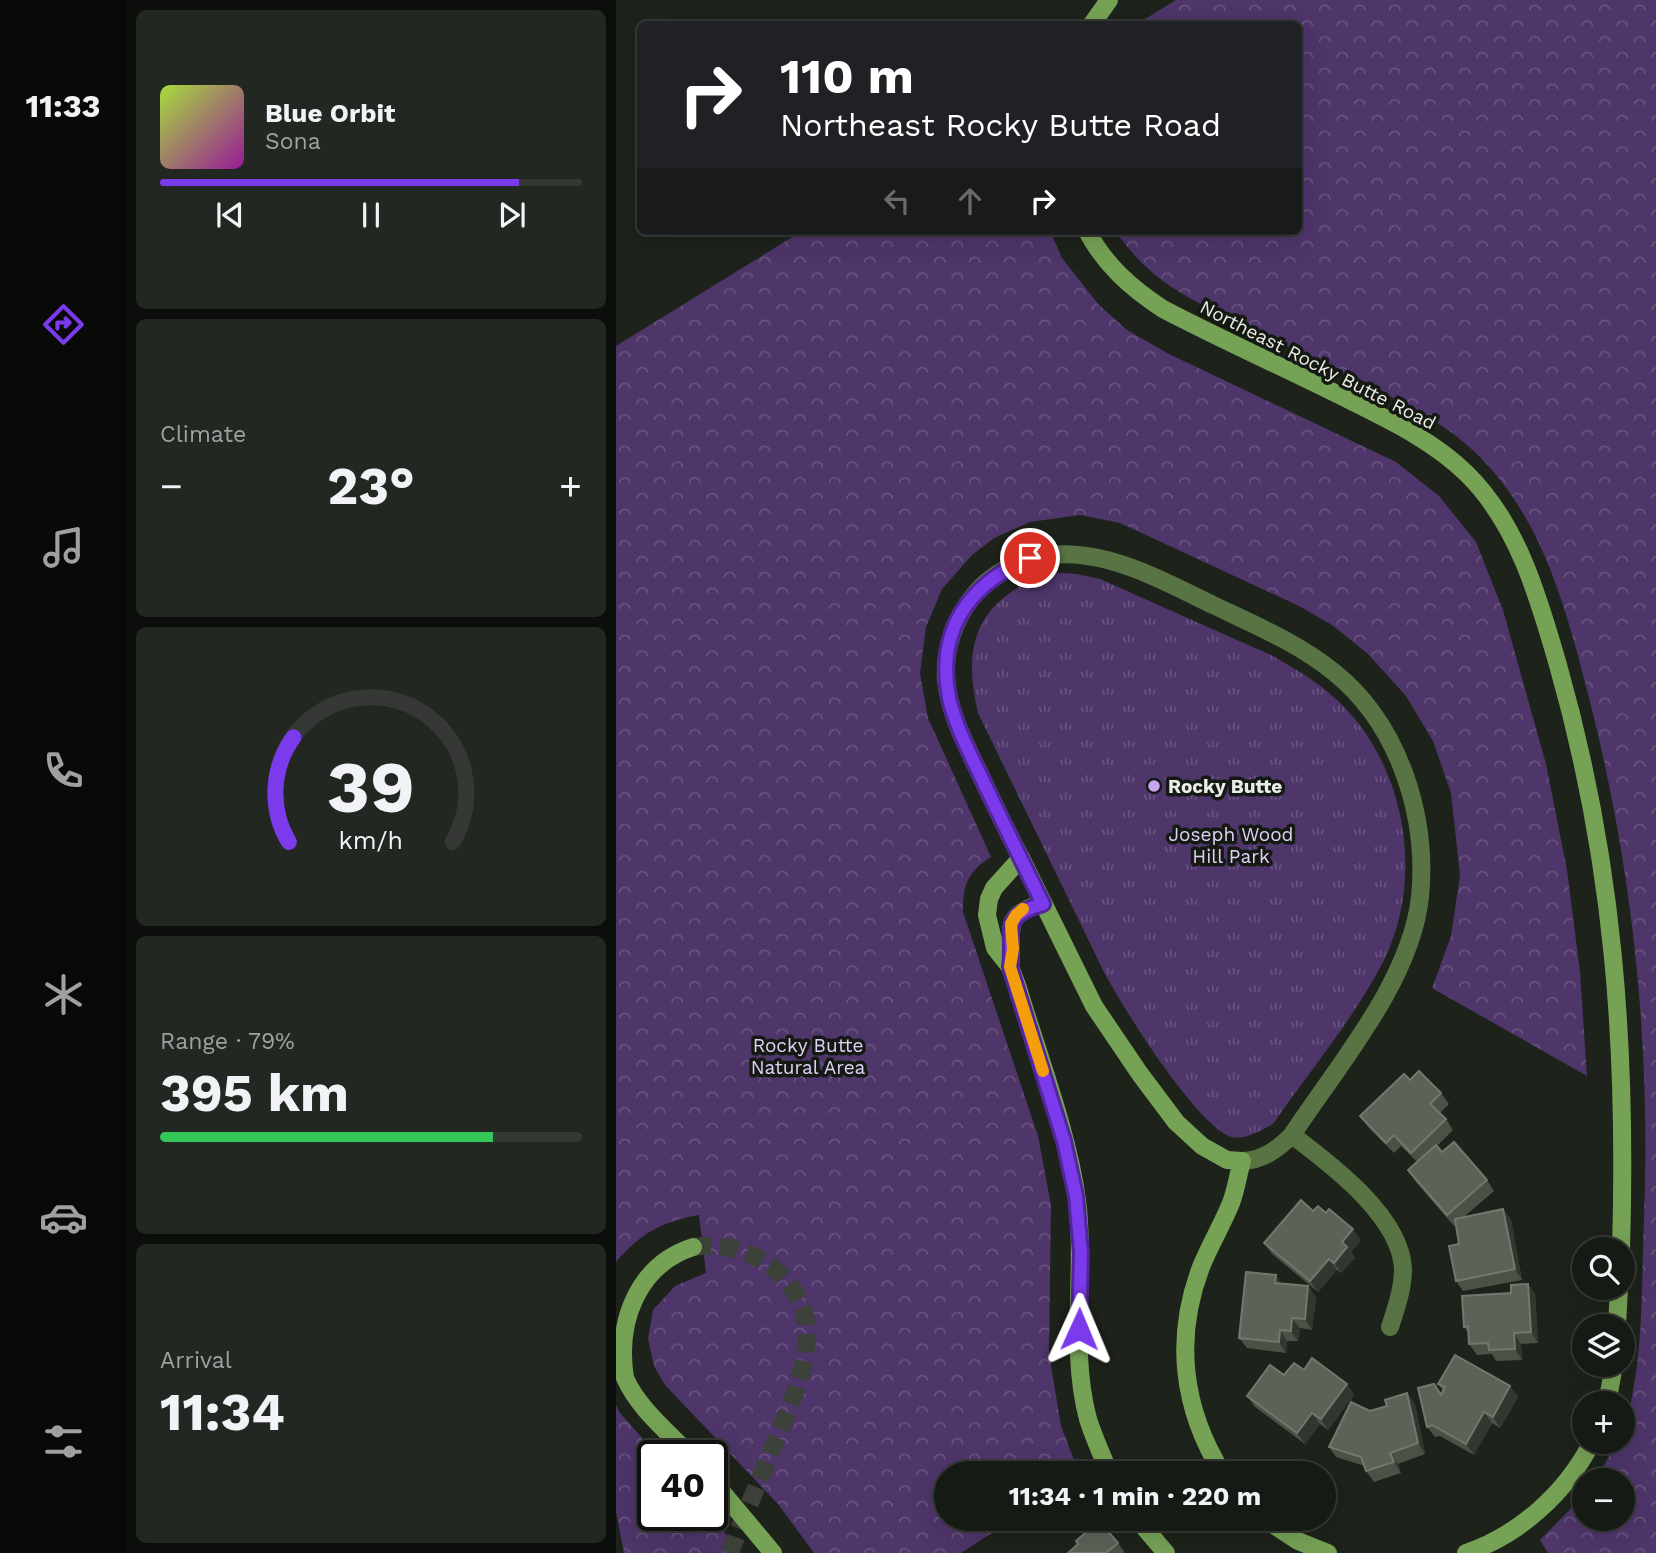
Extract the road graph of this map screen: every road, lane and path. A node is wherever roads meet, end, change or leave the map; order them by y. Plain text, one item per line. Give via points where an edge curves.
1 (1109, 0) edge
2 (1094, 21) edge
3 (1090, 235) edge
4 (1021, 858) junction
5 (1043, 904) junction
6 (1010, 967) junction
7 (1292, 1135) junction
8 (1242, 1161) junction
9 (1621, 1237) edge
10 (693, 1247) tunnel mouth
11 (1390, 1326) dead end
12 (676, 1440) edge
13 (1585, 1454) edge
14 (1105, 1461) edge
15 (1215, 1461) edge
16 (728, 1499) edge
17 (1147, 1531) edge
18 (1283, 1531) edge
19 (773, 1553) edge
20 (1166, 1553) edge
21 (1328, 1553) edge
22 (1465, 1553) edge

1 - 2 street
3 - 9 street, Northeast Rocky Butte Road via 1115,272 1163,309 1435,447 1482,490 1519,551 1568,699 1604,872 1622,1056
4 - 5 street
4 - 6 street via 994,888 987,915 995,948
4 - 7 street via 962,735 946,679 950,639 957,621 979,588 1008,567 1051,554 1074,553 1111,561 1288,642 1336,674 1357,695 1390,742 1410,793 1421,848 1420,901 1413,933 1392,982
5 - 6 street via 1023,909 1011,924
5 - 8 street via 1110,1033 1176,1122 1214,1154
6 - 14 street via 1071,1168 1079,1222 1083,1392
7 - 8 street via 1264,1157
7 - 11 street via 1349,1182 1393,1237 1403,1266
8 - 15 street via 1232,1200 1197,1280 1186,1331 1190,1403
10 - 12 street via 645,1275 628,1300 618,1330 621,1362 632,1391
13 - 22 street via 1543,1506 1510,1532
16 - 19 street
17 - 20 street
18 - 21 street

